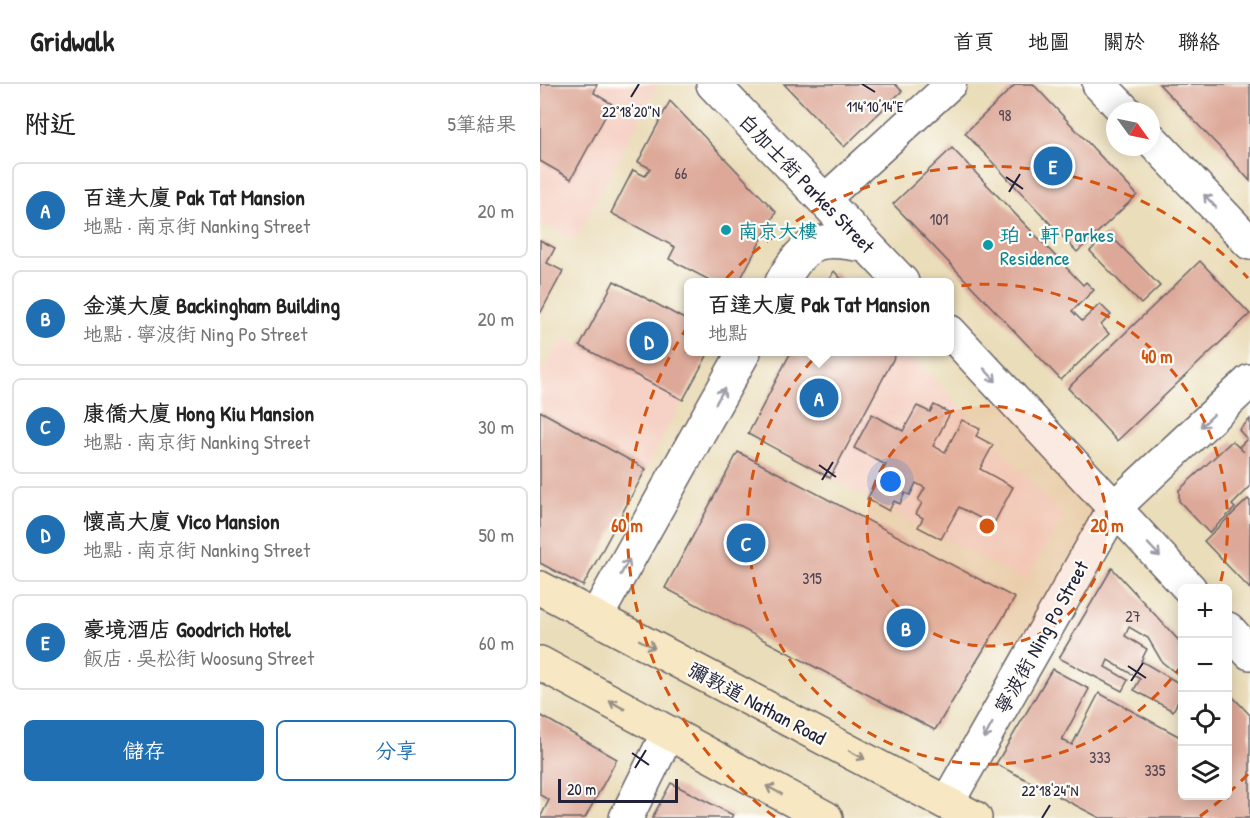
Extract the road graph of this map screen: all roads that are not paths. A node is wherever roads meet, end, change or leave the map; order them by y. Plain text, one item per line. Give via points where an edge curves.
1 (713, 84) edge
2 (951, 84) edge
3 (1099, 84) edge
4 (1116, 102) edge
5 (1160, 148) edge
6 (836, 189) dead end
7 (1250, 243) edge
8 (867, 246) junction
9 (784, 278) edge
10 (898, 278) edge
11 (954, 336) edge
12 (741, 356) edge
13 (1250, 381) edge
14 (1115, 507) junction
15 (1186, 584) edge
16 (540, 588) edge
17 (596, 617) junction
18 (1232, 634) edge
19 (1250, 653) edge
20 (540, 663) edge
21 (668, 733) junction
22 (961, 811) edge
23 (626, 818) edge
24 (826, 818) edge

1 - 8 street, 白加士街 Parkes Street
2 - 6 street
3 - 4 street
7 -> 5 street
8 - 9 street via 836,240 814,243 794,262
8 - 10 street, 白加士街 Parkes Street
11 -> 14 street
17 -> 12 street
13 -> 14 street, 寧波街 Ning Po Street
14 -> 15 street
14 -> 22 street, 寧波街 Ning Po Street
16 - 17 main road, 彌敦道 Nathan Road
17 -> 22 main road, 彌敦道 Nathan Road
18 - 19 street
21 -> 20 main road
21 - 23 street
24 -> 21 main road

